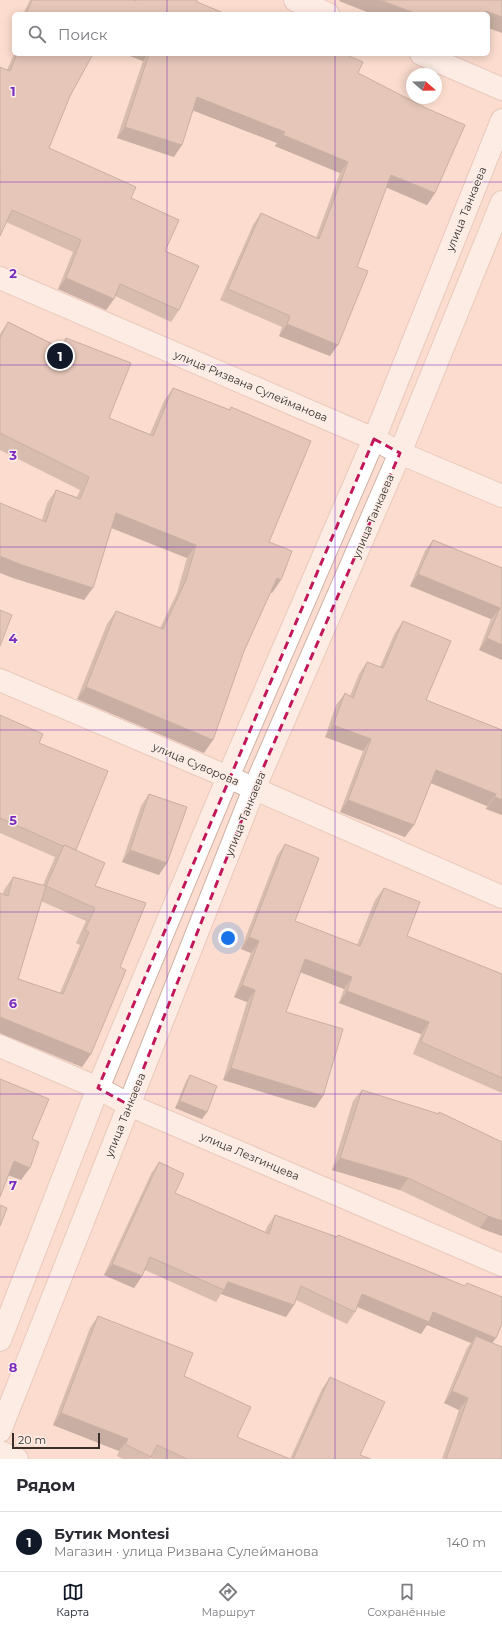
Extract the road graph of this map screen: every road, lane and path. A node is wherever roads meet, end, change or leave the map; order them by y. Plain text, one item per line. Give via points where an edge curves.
1 (295, 0) edge
2 (323, 12) edge
3 (426, 56) edge
4 (502, 89) edge
5 (502, 120) edge
6 (502, 202) edge
7 (0, 278) edge
8 (374, 439) junction
9 (400, 453) junction
10 (502, 496) edge
11 (0, 680) edge
12 (228, 777) junction
13 (254, 789) junction
14 (502, 897) edge
15 (0, 1046) edge
16 (98, 1088) junction
17 (129, 1105) junction
18 (502, 1265) edge
19 (0, 1340) edge
20 (0, 1431) edge
21 (0, 1452) edge
22 (17, 1459) edge

1 - 2 main road
3 - 4 main road
5 - 8 main road, улица Танкаева
6 - 9 main road, улица Танкаева
7 - 8 main road, улица Ризвана Сулейманова
8 - 9 main road, улица Ризвана Сулейманова
8 - 12 main road, улица Танкаева
9 - 10 main road, улица Ризвана Сулейманова
9 - 13 main road, улица Танкаева
11 - 12 main road, улица Суворова
12 - 13 main road, улица Суворова
12 - 16 main road, улица Танкаева
13 - 14 main road, улица Суворова
13 - 17 main road, улица Танкаева
15 - 16 main road, улица Лезгинцева
16 - 17 main road, улица Лезгинцева
16 - 19 main road, улица Танкаева
17 - 18 main road, улица Лезгинцева
17 - 20 main road, улица Танкаева
21 - 22 main road

